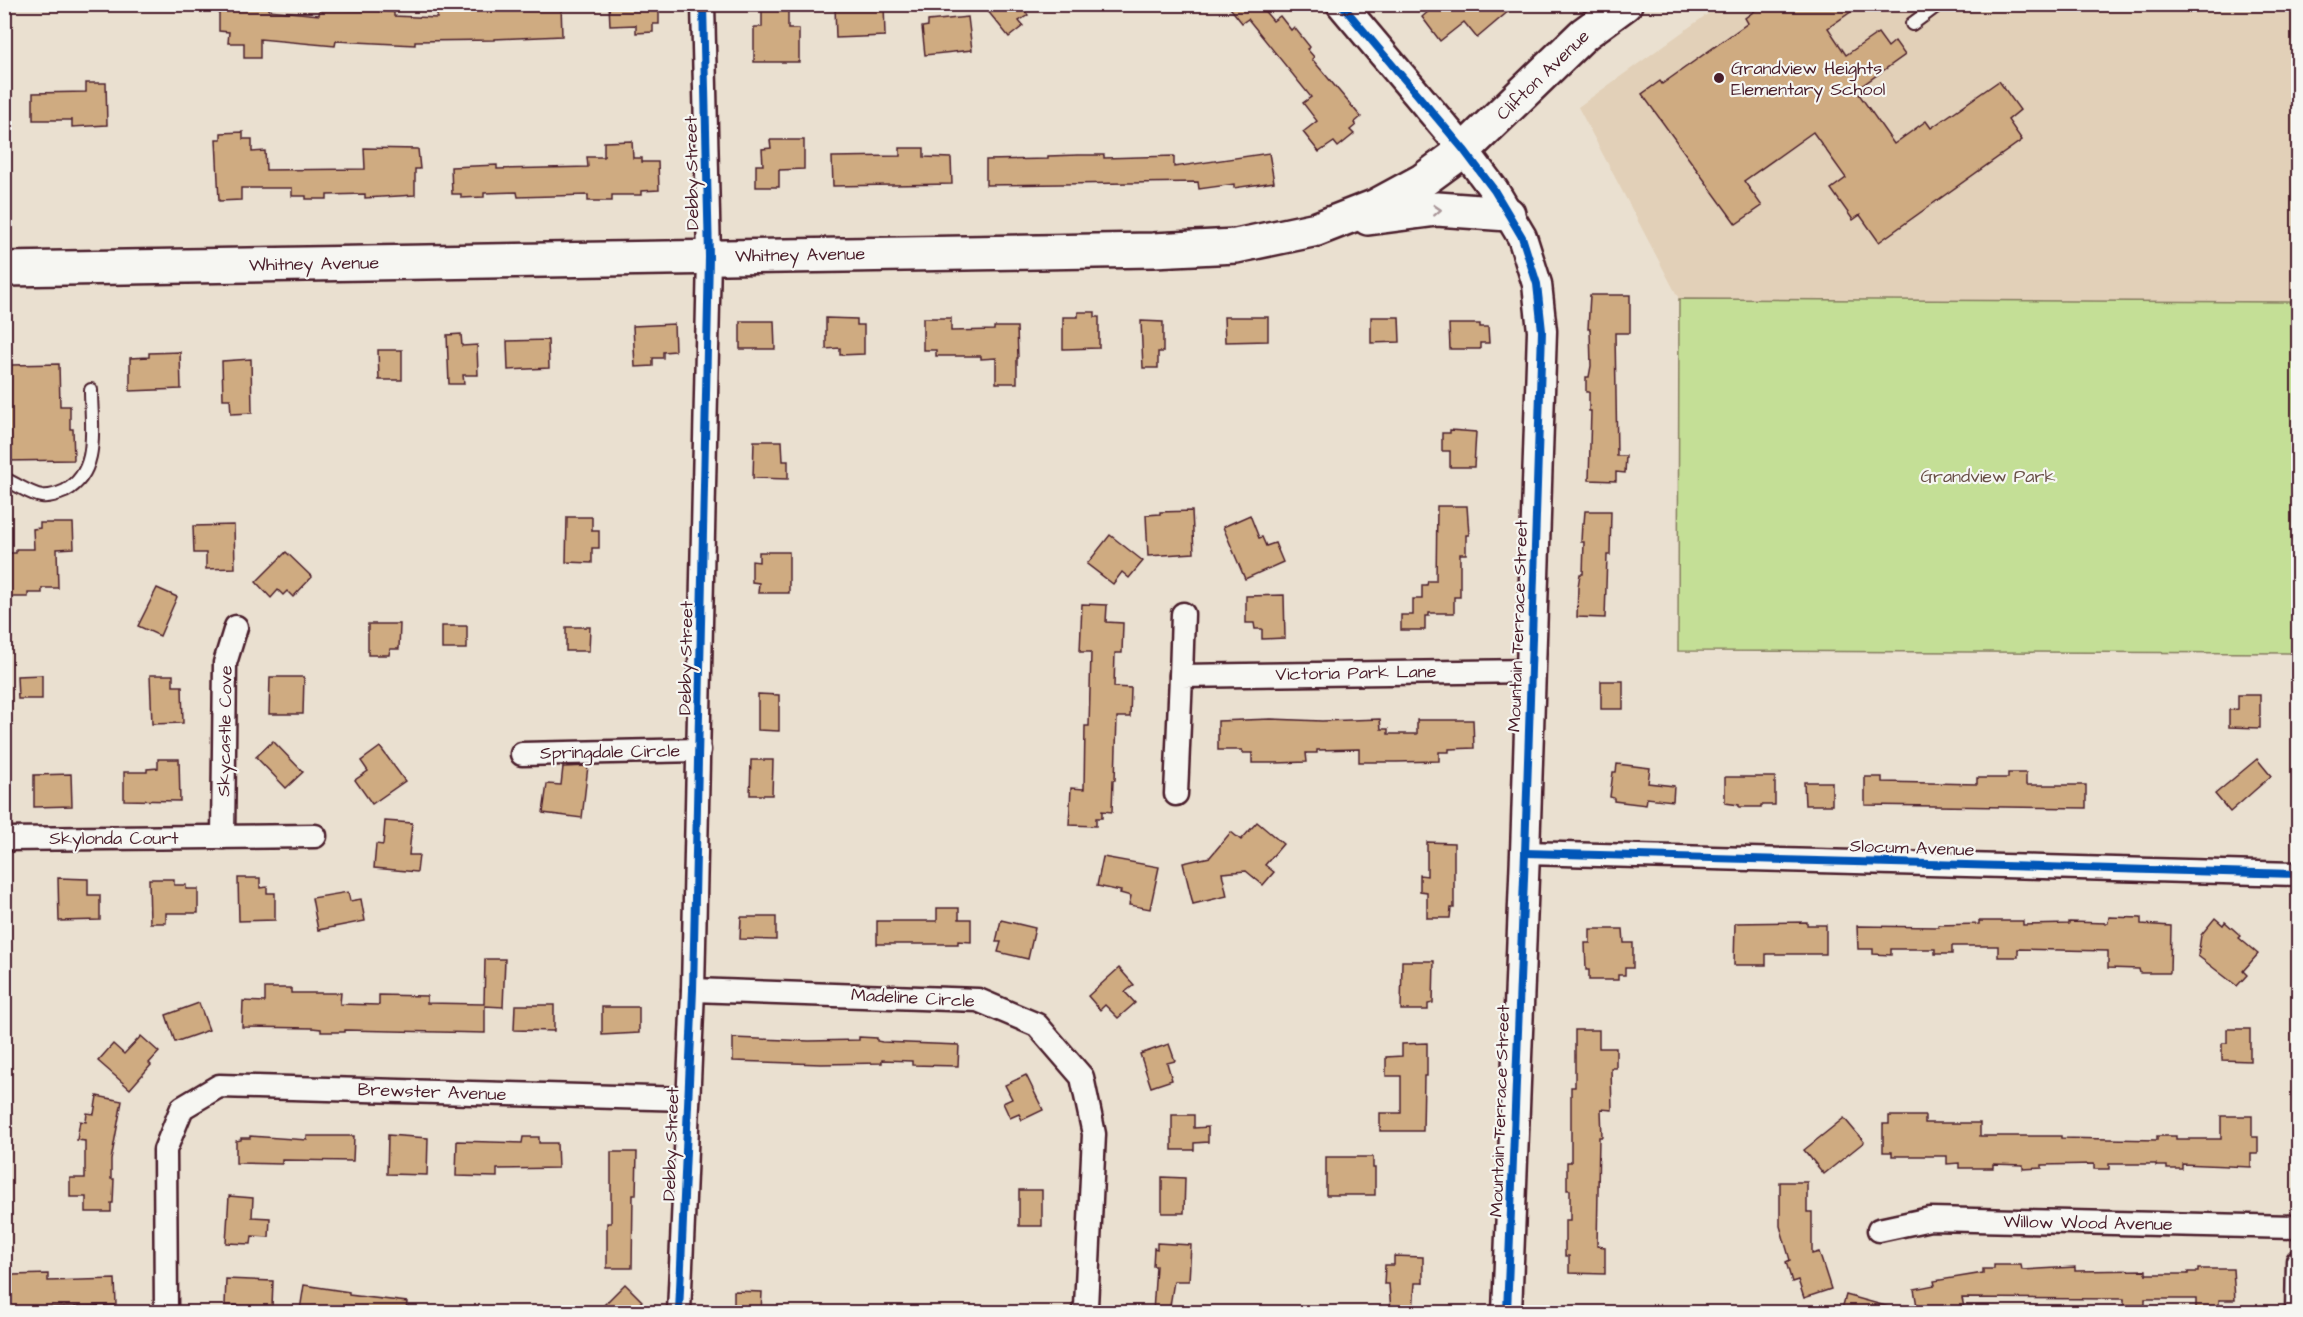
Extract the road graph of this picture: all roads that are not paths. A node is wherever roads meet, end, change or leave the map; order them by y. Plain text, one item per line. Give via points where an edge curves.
1 (703, 4) edge
2 (1341, 4) edge
3 (1625, 4) edge
4 (1939, 4) edge
5 (1912, 24) dead end
6 (1464, 150) junction
7 (1508, 214) junction
8 (1337, 222) junction
9 (709, 257) junction
10 (4, 269) edge
11 (91, 390) dead end
12 (4, 479) edge
13 (1184, 614) dead end
14 (236, 627) dead end
15 (1531, 671) junction
16 (1181, 676) junction
17 (699, 750) junction
18 (522, 754) dead end
19 (1176, 794) dead end
20 (315, 836) dead end
21 (223, 837) junction
22 (4, 839) edge
23 (1525, 853) junction
24 (2298, 873) edge
25 (693, 990) junction
26 (688, 1099) junction
27 (2298, 1227) edge
28 (1879, 1230) dead end
29 (2298, 1261) edge
30 (166, 1312) edge
31 (679, 1312) edge
32 (1083, 1312) edge
33 (1507, 1312) edge
34 (2297, 1312) edge

1 - 9 street, Debby Street
2 - 6 street, Mountain Terrace Street
3 - 6 main road, Clifton Avenue via 1584,34
4 - 5 lane
6 - 7 street, Mountain Terrace Street
6 - 8 main road, Whitney Avenue via 1422,181
8 -> 7 main road via 1437,209
7 - 15 street, Mountain Terrace Street via 1522,237 1537,285 1542,331
8 - 9 main road, Whitney Avenue via 1317,230 1236,246
9 - 10 main road, Whitney Avenue
9 - 17 street, Debby Street
11 - 12 lane via 91,459 85,474 57,495 43,496
13 - 16 street
14 - 21 street, Skycastle Cove via 225,663
15 - 16 street, Victoria Park Lane
15 - 23 street, Mountain Terrace Street
16 - 19 street
17 - 18 street, Springdale Circle
17 - 25 street, Debby Street
20 - 21 street, Skylonda Court
21 - 22 street, Skylonda Court
23 - 24 street, Slocum Avenue
23 - 33 street, Mountain Terrace Street
25 - 26 street, Debby Street
25 - 32 street, Madeline Circle via 978,1000 1037,1025 1082,1077 1094,1134
26 - 30 street, Brewster Avenue via 219,1086 182,1108 165,1150
26 - 31 street, Debby Street
27 - 28 street, Willow Wood Avenue via 1930,1220
29 - 34 street

